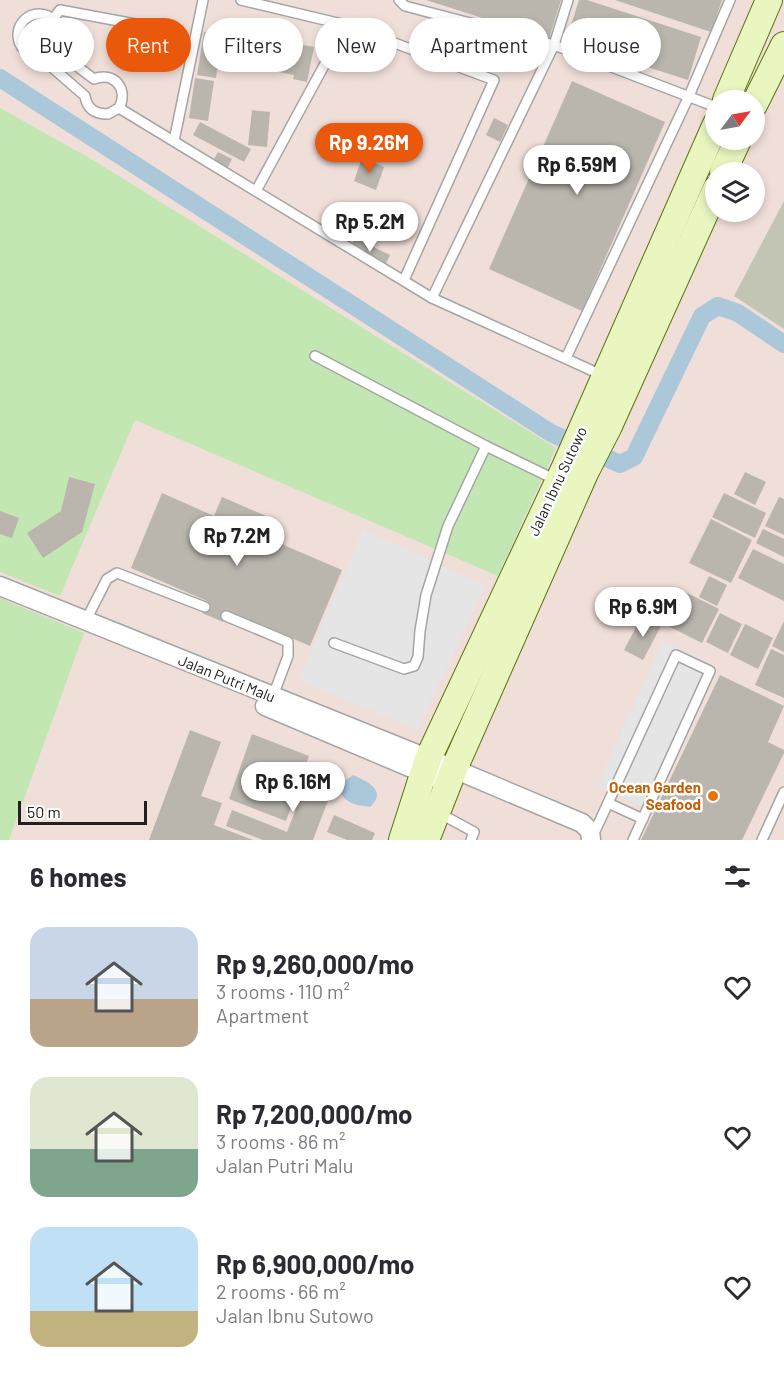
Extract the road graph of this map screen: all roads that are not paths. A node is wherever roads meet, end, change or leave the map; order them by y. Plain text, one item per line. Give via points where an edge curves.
1 (202, 0) edge
2 (241, 0) edge
3 (399, 0) edge
4 (568, 0) edge
5 (729, 0) edge
6 (769, 0) edge
7 (27, 18) edge
8 (51, 18) edge
9 (54, 18) edge
10 (317, 18) edge
11 (106, 19) edge
12 (397, 44) edge
13 (554, 45) junction
14 (784, 45) edge
15 (57, 72) edge
16 (85, 72) edge
17 (321, 72) edge
18 (730, 90) edge
19 (762, 90) edge
20 (689, 96) junction
21 (705, 103) edge
22 (119, 108) junction
23 (174, 141) junction
24 (705, 149) edge
25 (256, 191) junction
26 (705, 211) edge
27 (404, 280) junction
28 (432, 298) junction
29 (315, 356) dead end
30 (566, 358) junction
31 (604, 376) junction
32 (598, 420) junction
33 (486, 446) junction
34 (569, 474) junction
35 (0, 586) edge
36 (0, 599) edge
37 (205, 607) dead end
38 (226, 616) dead end
39 (86, 621) junction
40 (334, 643) dead end
41 (273, 696) junction
42 (426, 766) junction
43 (452, 776) junction
44 (784, 792) edge
45 (608, 803) junction
46 (437, 813) junction
47 (643, 819) junction
48 (591, 836) edge
49 (402, 840) edge
50 (426, 840) edge
51 (471, 840) edge
52 (633, 840) edge
53 (762, 840) edge

1 - 23 lane
2 - 10 lane
3 - 13 lane via 405,6
4 - 13 lane
5 - 20 lane
6 - 18 main road
7 - 8 lane via 38,13
9 - 11 lane via 60,10
12 - 27 lane via 494,80
13 - 20 lane
13 - 28 lane
14 - 19 main road
15 - 22 lane via 85,96 94,112 108,114
16 - 22 lane via 94,79 107,76 118,83 123,95
17 - 25 lane
20 - 21 lane
20 - 30 lane
22 - 23 lane
23 - 25 lane
24 - 31 main road, Jalan Ibnu Sutowo
25 - 27 lane
26 - 32 main road, Jalan Ibnu Sutowo
27 - 28 lane
28 - 30 lane
29 - 33 lane
30 - 31 lane
31 - 32 main road, Jalan Ibnu Sutowo
32 - 34 main road, Jalan Ibnu Sutowo
33 - 34 lane
33 - 40 lane via 448,526 426,595 414,666 404,669
34 - 42 main road, Jalan Ibnu Sutowo
34 - 43 main road, Jalan Ibnu Sutowo
35 - 39 street, Jalan Putri Malu
36 - 42 street, Jalan Putri Malu
37 - 39 lane via 117,573 107,579
38 - 41 lane via 288,642 288,656
39 - 41 street, Jalan Putri Malu
41 - 42 street, Jalan Putri Malu
42 - 43 street, Jalan Putri Malu
42 - 49 main road, Jalan Ibnu Sutowo
43 - 46 main road, Jalan Ibnu Sutowo
43 - 48 street, Jalan Putri Malu via 582,823
44 - 53 lane
45 - 47 lane
45 - 47 lane via 676,655 710,671
45 - 48 lane
46 - 50 main road, Jalan Ibnu Sutowo
46 - 51 lane via 474,832
47 - 52 lane

